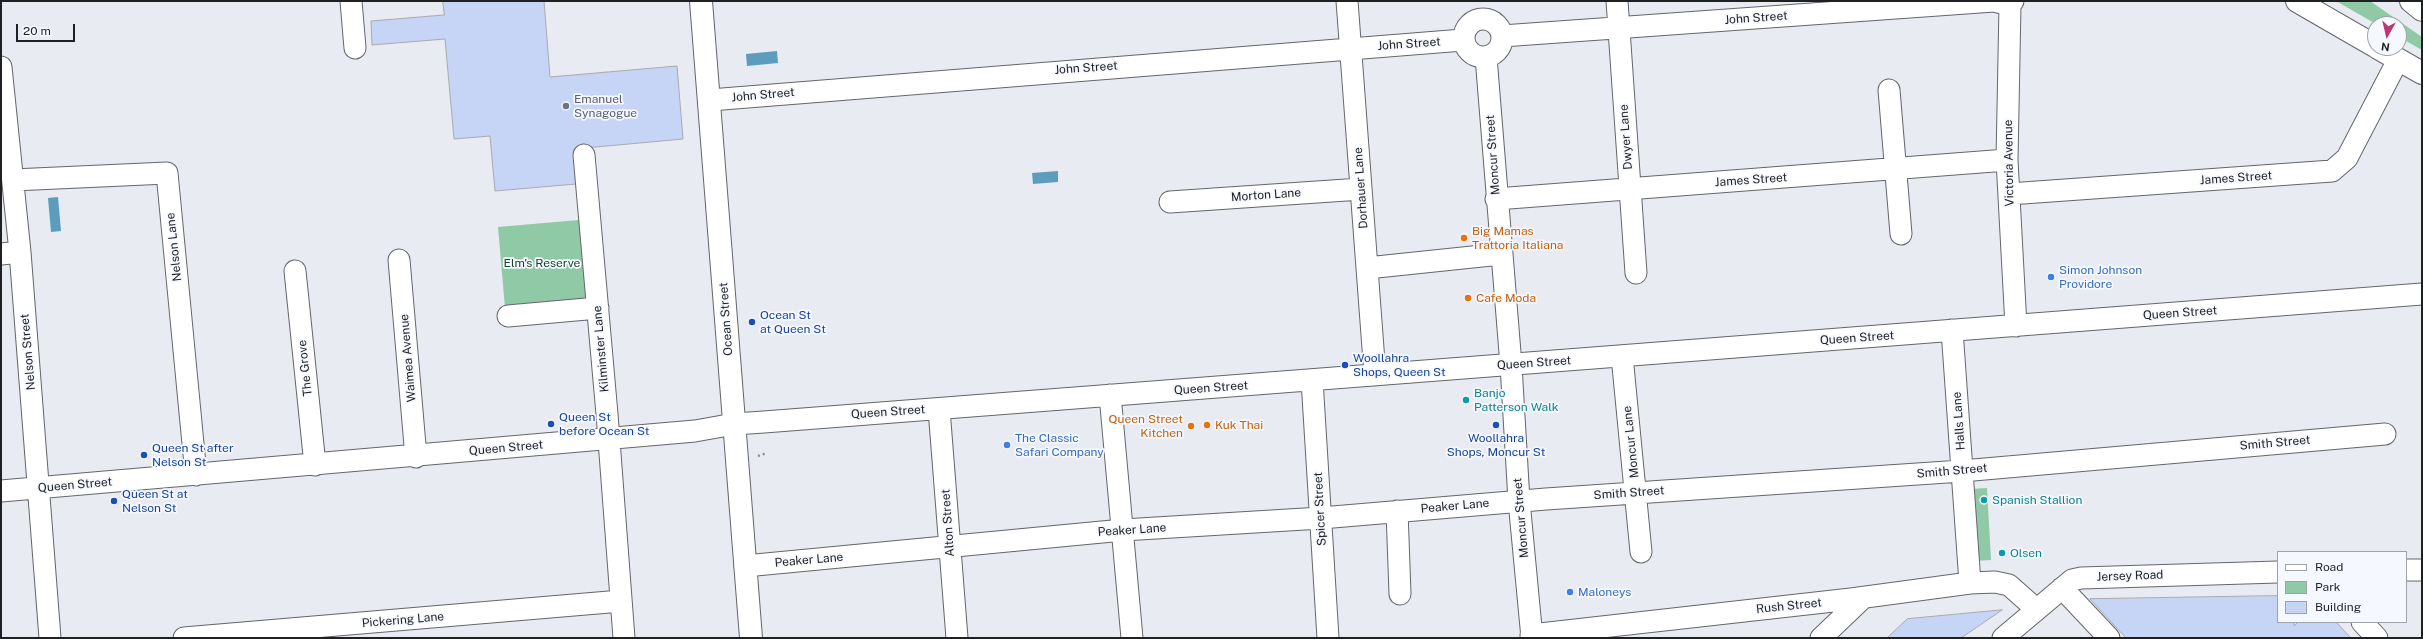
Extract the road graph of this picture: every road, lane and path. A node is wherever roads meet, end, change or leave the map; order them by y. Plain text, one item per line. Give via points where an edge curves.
1 (351, 1) edge
2 (701, 1) edge
3 (1347, 1) edge
4 (1616, 1) edge
5 (2297, 1) edge
6 (2411, 1) edge
7 (2011, 3) edge
8 (1483, 10) edge
9 (2422, 10) edge
10 (1618, 28) junction
11 (1502, 36) junction
12 (1464, 40) junction
13 (2367, 41) edge
14 (355, 48) dead end
15 (1350, 48) junction
16 (2391, 56) edge
17 (1486, 57) junction
18 (2398, 60) junction
19 (1, 67) edge
20 (2422, 73) edge
21 (1889, 90) dead end
22 (710, 100) junction
23 (584, 155) dead end
24 (2007, 160) junction
25 (1895, 169) junction
26 (12, 180) junction
27 (1361, 188) junction
28 (1629, 189) junction
29 (2009, 194) junction
30 (1496, 199) junction
31 (1170, 202) dead end
32 (1901, 234) dead end
33 (10, 253) edge
34 (1501, 254) junction
35 (399, 260) dead end
36 (1367, 268) junction
37 (295, 271) dead end
38 (1636, 273) dead end
39 (2422, 294) edge
40 (598, 308) junction
41 (508, 316) dead end
42 (2016, 326) junction
43 (1952, 330) junction
44 (1622, 356) junction
45 (1511, 365) junction
46 (1375, 375) junction
47 (1312, 380) junction
48 (1110, 395) junction
49 (939, 408) junction
50 (734, 424) junction
51 (2385, 434) dead end
52 (609, 439) junction
53 (767, 453) dead end
54 (416, 456) junction
55 (758, 456) dead end
56 (315, 465) junction
57 (1962, 471) junction
58 (196, 475) junction
59 (39, 488) junction
60 (1, 491) edge
61 (1636, 492) junction
62 (1519, 501) junction
63 (1397, 511) junction
64 (1321, 518) junction
65 (1123, 530) junction
66 (950, 548) junction
67 (1641, 552) dead end
68 (745, 566) junction
69 (2407, 570) edge
70 (2422, 570) edge
71 (2277, 572) edge
72 (1970, 583) junction
73 (2062, 588) junction
74 (1400, 594) dead end
75 (1863, 598) junction
76 (621, 601) junction
77 (2036, 609) junction
78 (2363, 623) edge
79 (1532, 637) edge
80 (50, 638) edge
81 (184, 638) edge
82 (624, 638) edge
83 (751, 638) edge
84 (957, 638) edge
85 (1132, 638) edge
86 (1328, 638) edge
87 (1821, 638) edge
88 (2003, 638) edge
89 (2108, 638) edge
90 (2377, 638) edge

1 - 14 street
2 - 22 main road, Ocean Street
3 - 15 street, Dorhauer Lane
4 - 10 street, Dwyer Lane
5 - 13 main road
6 - 9 main road
7 - 10 street, John Street via 1994,1
7 - 24 street, Victoria Avenue
8 - 11 street via 1497,25
8 - 12 street via 1477,19 1466,27
10 - 11 street, John Street
10 - 28 street, Dwyer Lane
11 - 17 street via 1498,49
12 - 15 street, John Street
12 - 17 street via 1472,53
15 - 22 street, John Street
15 - 27 street, Dorhauer Lane
16 - 18 main road
17 - 30 street, Moncur Street
18 - 20 main road
18 - 29 street, James Street via 2347,158 2332,172
19 - 26 street, Nelson Street
21 - 25 street
22 - 50 main road, Ocean Street
23 - 40 street, Kilminster Lane
24 - 25 street, James Street
24 - 29 street, Victoria Avenue
25 - 28 street, James Street
25 - 32 street
26 - 33 street, Nelson Street
26 - 58 street, Nelson Lane via 167,174
27 - 31 street, Morton Lane
27 - 36 street, Dorhauer Lane
28 - 30 street, James Street
28 - 38 street, Dwyer Lane
29 - 42 street, Victoria Avenue
30 - 34 street, Moncur Street
33 - 59 street, Nelson Street
34 - 36 street
34 - 45 street, Moncur Street
35 - 54 street, Waimea Avenue
36 - 46 street, Dorhauer Lane
37 - 56 street, The Grove
39 - 42 street, Queen Street
40 - 41 street
40 - 52 street, Kilminster Lane
42 - 43 street, Queen Street
43 - 44 street, Queen Street
43 - 57 street, Halls Lane
44 - 45 street, Queen Street
44 - 61 street, Moncur Lane
45 - 46 street, Queen Street
45 - 62 street, Moncur Street
46 - 47 street, Queen Street
47 - 48 street, Queen Street
47 - 64 street, Spicer Street
48 - 49 street, Queen Street
48 - 65 street
49 - 50 street, Queen Street
49 - 66 street, Alton Street
50 - 52 street, Queen Street via 695,431
50 - 68 main road, Ocean Street
51 - 57 street, Smith Street
52 - 54 street, Queen Street
52 - 76 street, Kilminster Lane
53 - 55 path
54 - 56 street, Queen Street
56 - 58 street, Queen Street
57 - 61 street, Smith Street
57 - 72 street, Halls Lane
58 - 59 street, Queen Street
59 - 60 street, Queen Street
59 - 80 street, Nelson Street
61 - 62 street, Smith Street
61 - 67 street, Moncur Lane
62 - 63 street, Peaker Lane
62 - 79 street, Moncur Street
63 - 64 street, Peaker Lane
63 - 74 street
64 - 65 street, Peaker Lane
64 - 86 street, Spicer Street
65 - 66 street, Peaker Lane
65 - 85 street
66 - 68 street, Peaker Lane
66 - 84 street, Alton Street
68 - 83 main road, Ocean Street
69 - 70 street
71 - 73 street, Jersey Road via 2081,578 2072,580
72 - 75 street, Rush Street
72 - 77 street, Rush Street via 1995,582 2008,585
73 - 77 street, Jersey Road
73 - 89 street
75 - 79 street, Rush Street
75 - 87 street
76 - 81 street, Pickering Lane
76 - 82 street, Kilminster Lane
77 - 88 street, Jersey Road
78 - 90 street

